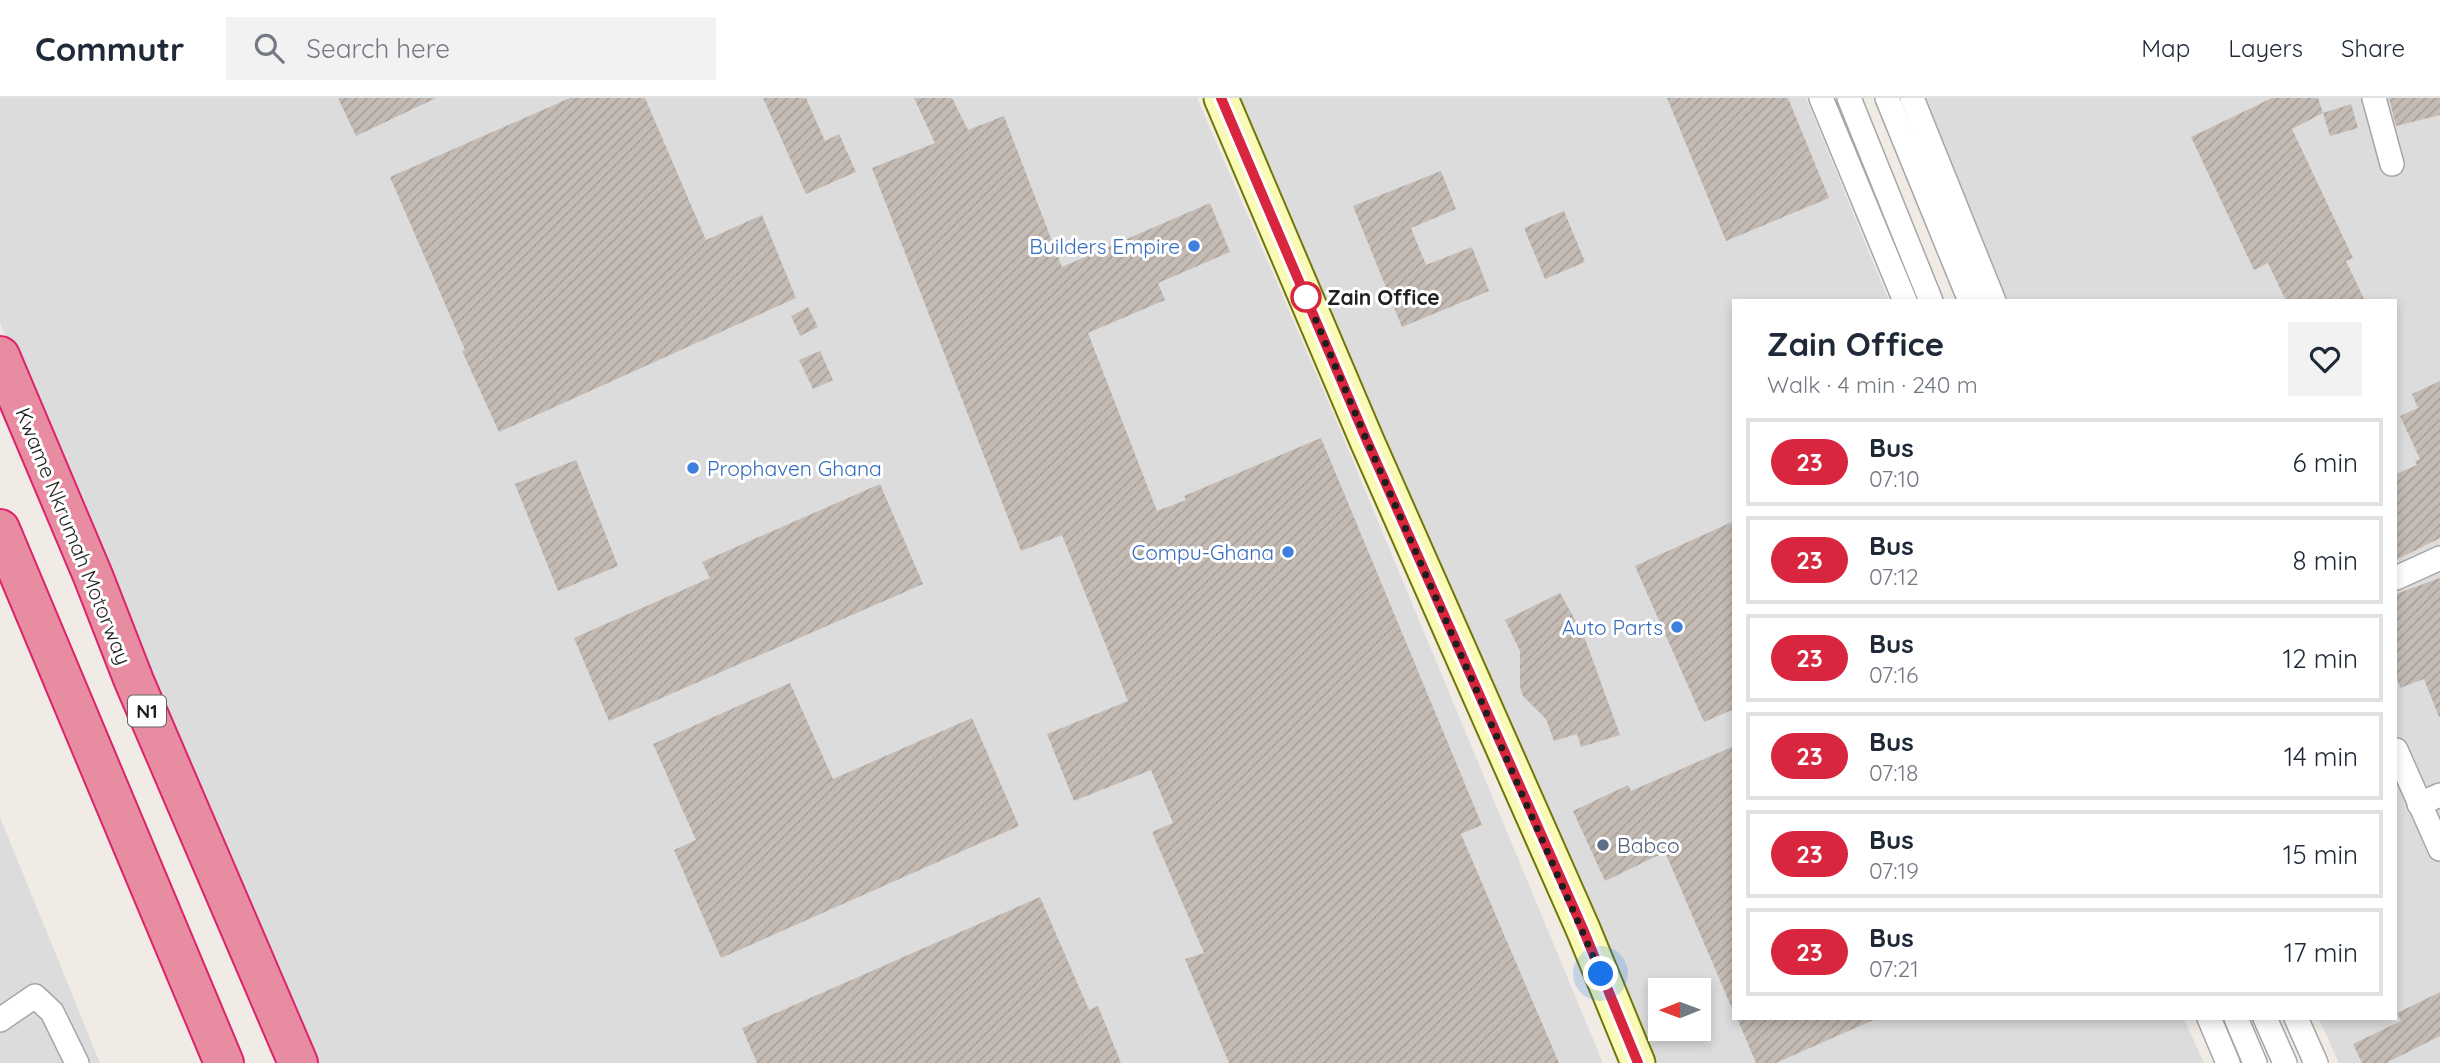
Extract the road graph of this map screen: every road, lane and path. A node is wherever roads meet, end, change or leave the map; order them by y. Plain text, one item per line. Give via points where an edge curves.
1 (1221, 98) edge
2 (1821, 98) edge
3 (1849, 98) edge
4 (1887, 98) edge
5 (1912, 98) edge
6 (2374, 98) edge
7 (2392, 164) dead end
8 (1904, 299) edge
9 (1930, 299) edge
10 (1969, 299) edge
11 (1993, 299) edge
12 (0, 356) edge
13 (0, 529) edge
14 (2440, 558) edge
15 (2397, 578) edge
16 (2397, 751) edge
17 (2430, 799) edge
18 (2440, 849) edge
19 (0, 1020) edge
20 (2210, 1020) edge
21 (2237, 1020) edge
22 (2266, 1020) edge
23 (2297, 1020) edge
24 (76, 1063) edge
25 (224, 1063) edge
26 (298, 1063) edge
27 (1638, 1063) edge
28 (2228, 1063) edge
29 (2255, 1063) edge
30 (2285, 1063) edge
31 (2316, 1063) edge

1 - 27 main road
2 - 8 street
3 - 9 street
4 - 10 street
5 - 11 street
6 - 7 street
12 - 26 highway, Kwame Nkrumah Motorway / N1
13 - 25 highway
14 - 15 street
16 - 17 street
17 - 18 street
19 - 24 street via 35,996 52,1012
20 - 28 street
21 - 29 street
22 - 30 street
23 - 31 street

